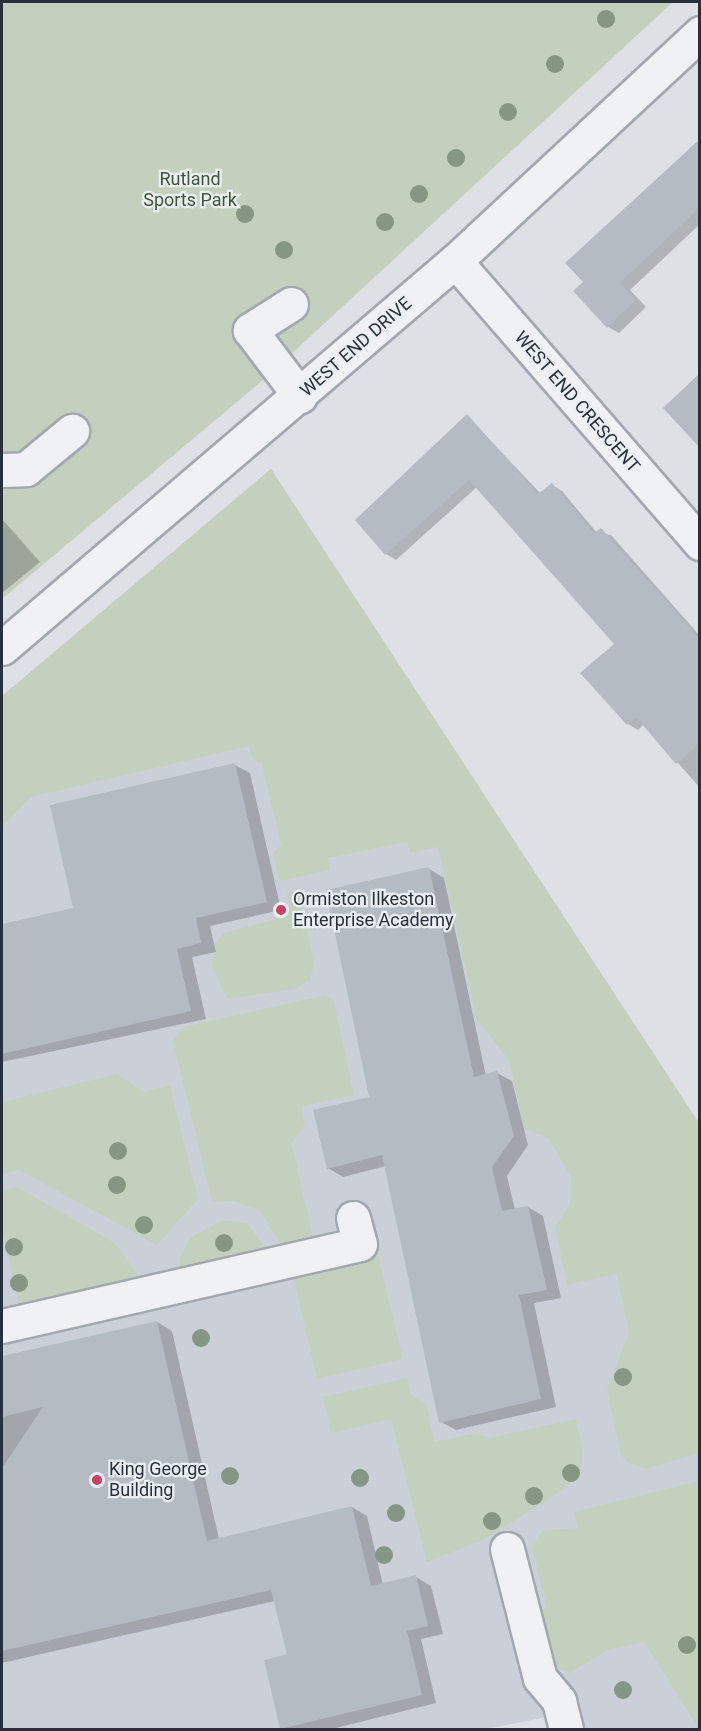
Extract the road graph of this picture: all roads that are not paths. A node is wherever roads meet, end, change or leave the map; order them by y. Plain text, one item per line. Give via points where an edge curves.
1 (699, 33) edge
2 (454, 261) junction
3 (291, 304) dead end
4 (300, 396) junction
5 (72, 431) dead end
6 (2, 470) edge
7 (699, 543) edge
8 (2, 648) edge
9 (353, 1218) dead end
10 (2, 1326) edge
11 (507, 1549) dead end
12 (566, 1730) edge

1 - 2 street, WEST END DRIVE
2 - 4 street, WEST END DRIVE
2 - 7 street, WEST END CRESCENT
3 - 4 street via 250,330
4 - 8 street, WEST END DRIVE
5 - 6 street via 26,469
9 - 10 street via 360,1244
11 - 12 street via 540,1678 559,1701

